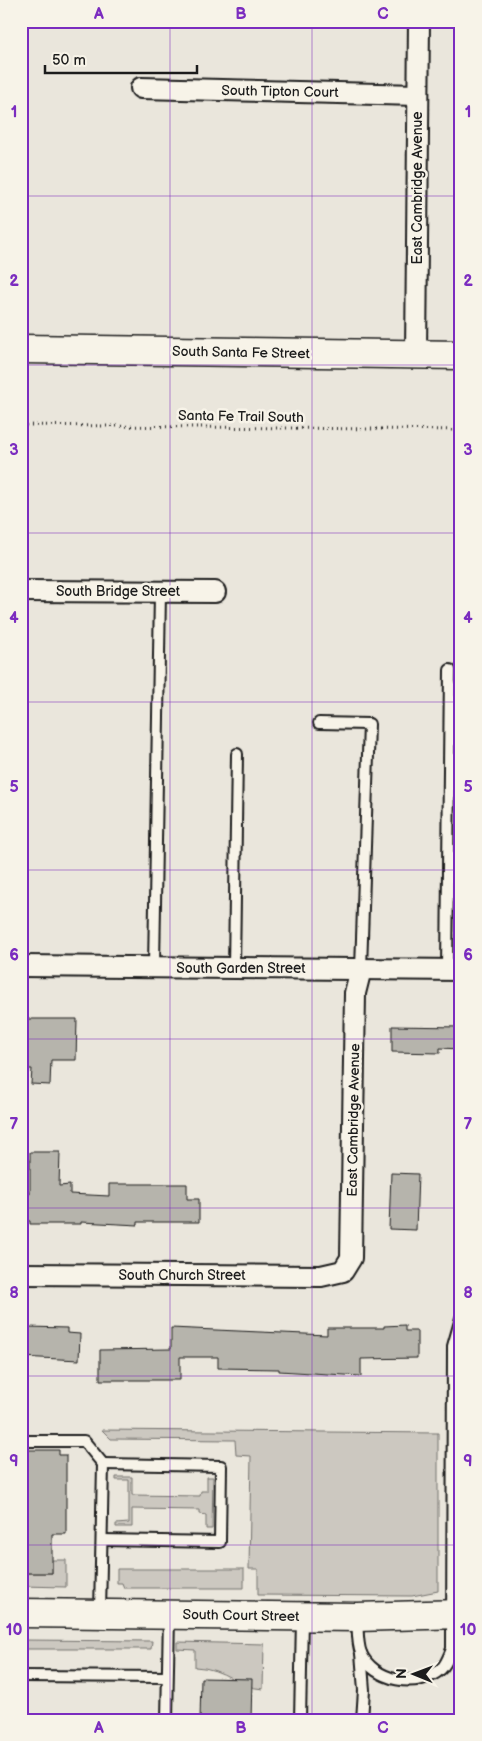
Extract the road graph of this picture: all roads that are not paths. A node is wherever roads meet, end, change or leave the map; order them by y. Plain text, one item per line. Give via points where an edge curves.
1 (419, 21) edge
2 (141, 88) dead end
3 (418, 95) junction
4 (21, 349) edge
5 (416, 355) junction
6 (461, 355) edge
7 (21, 591) edge
8 (160, 592) junction
9 (215, 592) dead end
10 (450, 670) dead end
11 (319, 723) dead end
12 (237, 754) dead end
13 (21, 966) edge
14 (154, 967) junction
15 (234, 968) junction
16 (361, 969) junction
17 (454, 970) edge
18 (343, 1271) joint
19 (21, 1274) edge
20 (461, 1318) edge
21 (21, 1441) edge
22 (103, 1464) junction
23 (102, 1540) junction
24 (21, 1613) edge
25 (100, 1614) junction
26 (456, 1614) edge
27 (169, 1615) junction
28 (302, 1616) junction
29 (356, 1616) junction
30 (361, 1652) junction
31 (21, 1676) edge
32 (167, 1677) junction
33 (167, 1720) edge
34 (300, 1720) edge
35 (362, 1720) edge

1 - 3 street, East Cambridge Avenue
2 - 3 street, South Tipton Court
3 - 5 street, East Cambridge Avenue
4 - 5 street, South Santa Fe Street
5 - 6 street, South Santa Fe Street
7 - 8 street, South Bridge Street
8 - 9 street, South Bridge Street
8 - 14 lane
10 - 17 lane
11 - 16 lane via 369,724
12 - 15 lane
13 - 14 street, South Garden Street
14 - 15 street, South Garden Street
15 - 16 street, South Garden Street
16 - 17 street, South Garden Street
16 - 18 street, East Cambridge Avenue via 355,993 351,1258
18 - 19 street, South Church Street via 321,1276
20 - 26 lane via 453,1346
21 - 22 lane via 84,1441
22 - 23 lane
22 - 23 lane via 221,1466 220,1542
23 - 25 lane
24 - 25 street, South Court Street
25 - 27 street, South Court Street
26 - 29 street, South Court Street
26 - 30 lane via 452,1649 443,1668 433,1676 422,1680 383,1676
27 - 28 street, South Court Street
27 - 32 lane
28 - 29 street, South Court Street
28 - 34 lane
29 - 30 lane
30 - 35 lane
31 - 32 lane
32 - 33 lane

